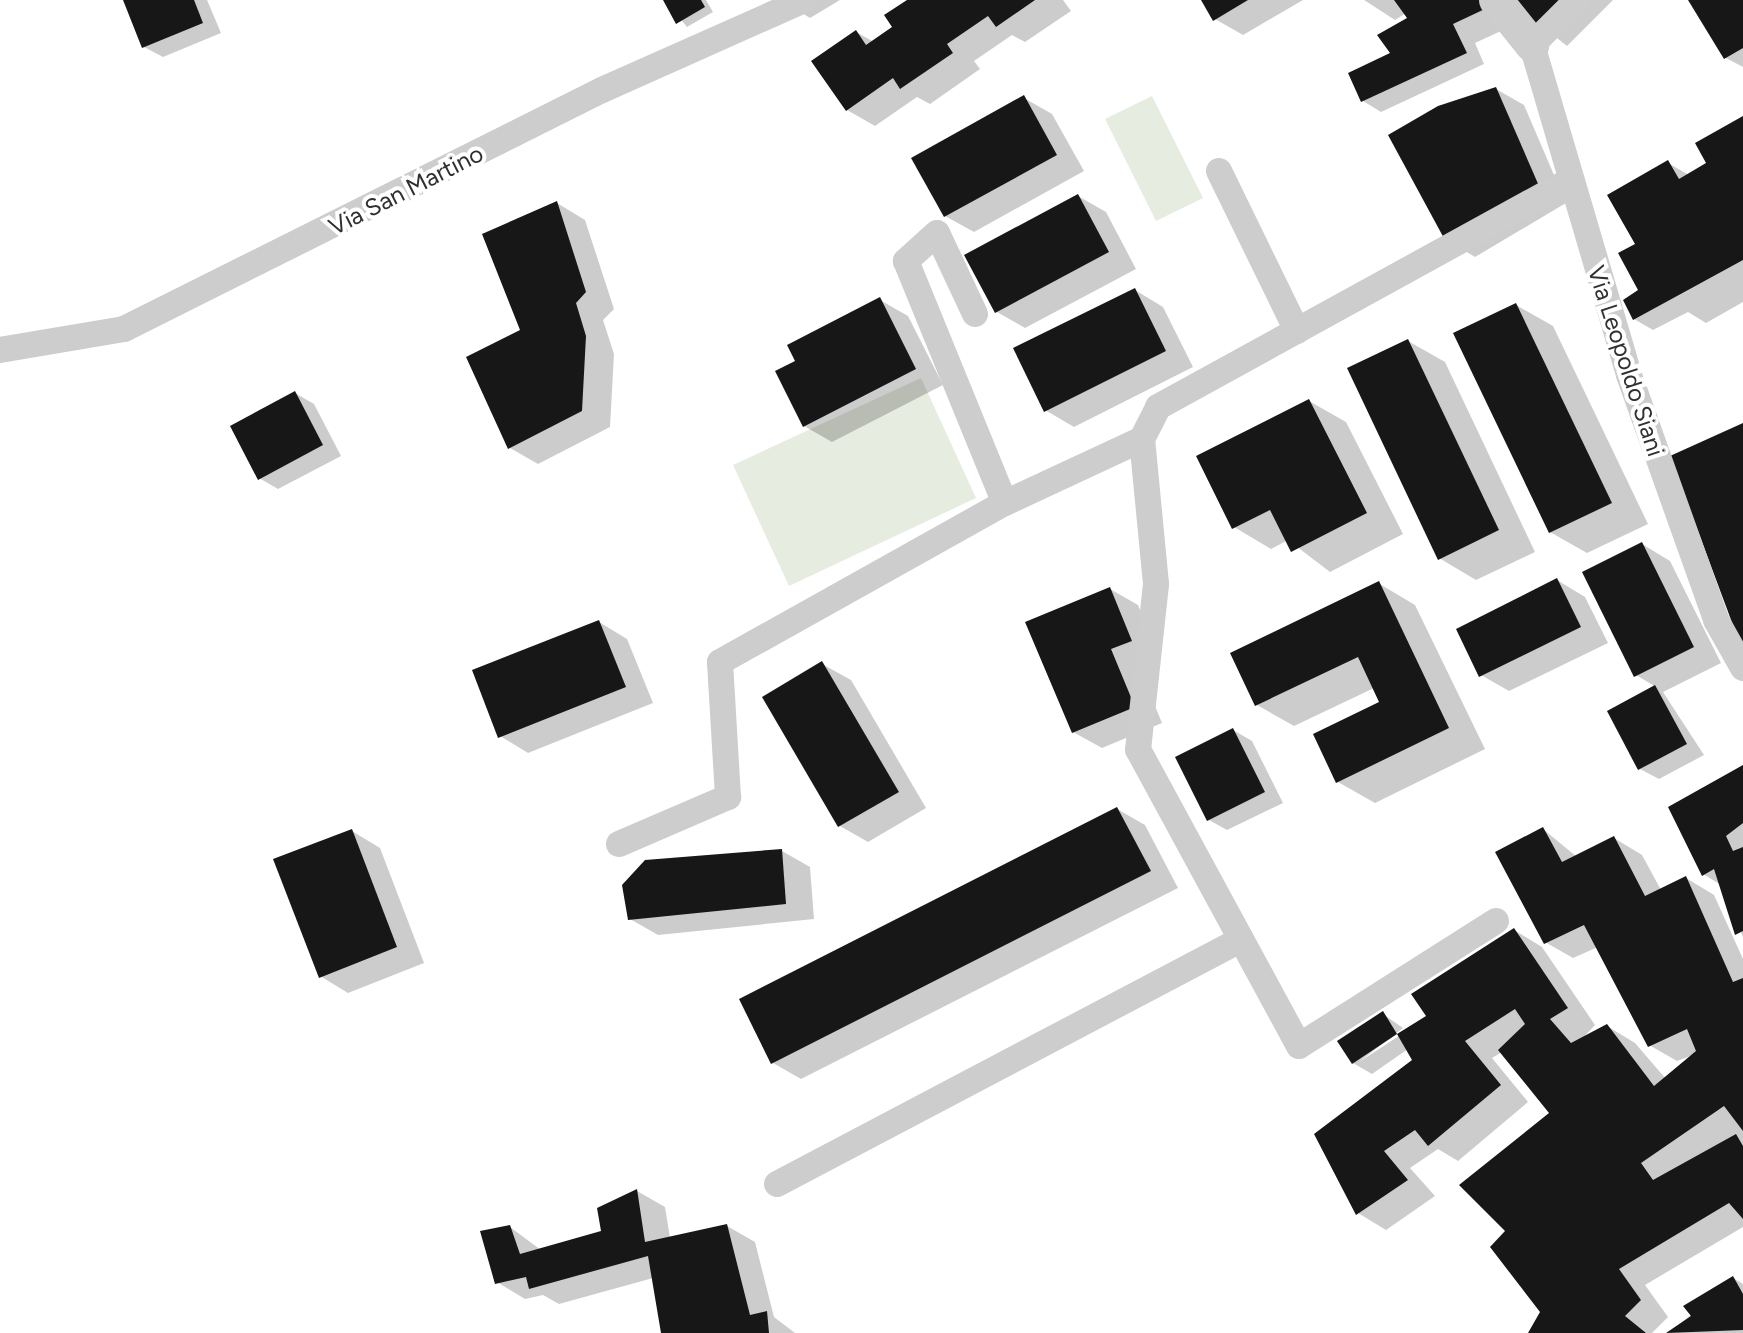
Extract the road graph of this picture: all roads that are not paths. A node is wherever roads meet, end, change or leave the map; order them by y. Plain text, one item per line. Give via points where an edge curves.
1 (804, 0) edge
2 (1496, 0) edge
3 (1577, 0) edge
4 (1532, 45) junction
5 (1219, 171) dead end
6 (1568, 182) junction
7 (975, 314) dead end
8 (1297, 331) junction
9 (13, 350) edge
10 (1142, 439) junction
11 (1005, 503) junction
12 (1743, 668) edge
13 (619, 844) dead end
14 (1496, 921) dead end
15 (1240, 940) junction
16 (777, 1184) dead end

1 - 9 street, Via San Martino via 602,90 124,329
2 - 4 street
3 - 4 street
4 - 6 street, Via Leopoldo Siani
5 - 8 street
6 - 8 street
6 - 12 street, Via Leopoldo Siani via 1711,605
7 - 11 street via 937,233 906,261
8 - 10 street via 1158,407
10 - 11 street
10 - 15 street via 1156,584 1138,750
11 - 13 street via 720,662 728,797
14 - 15 street via 1299,1046
15 - 16 street

